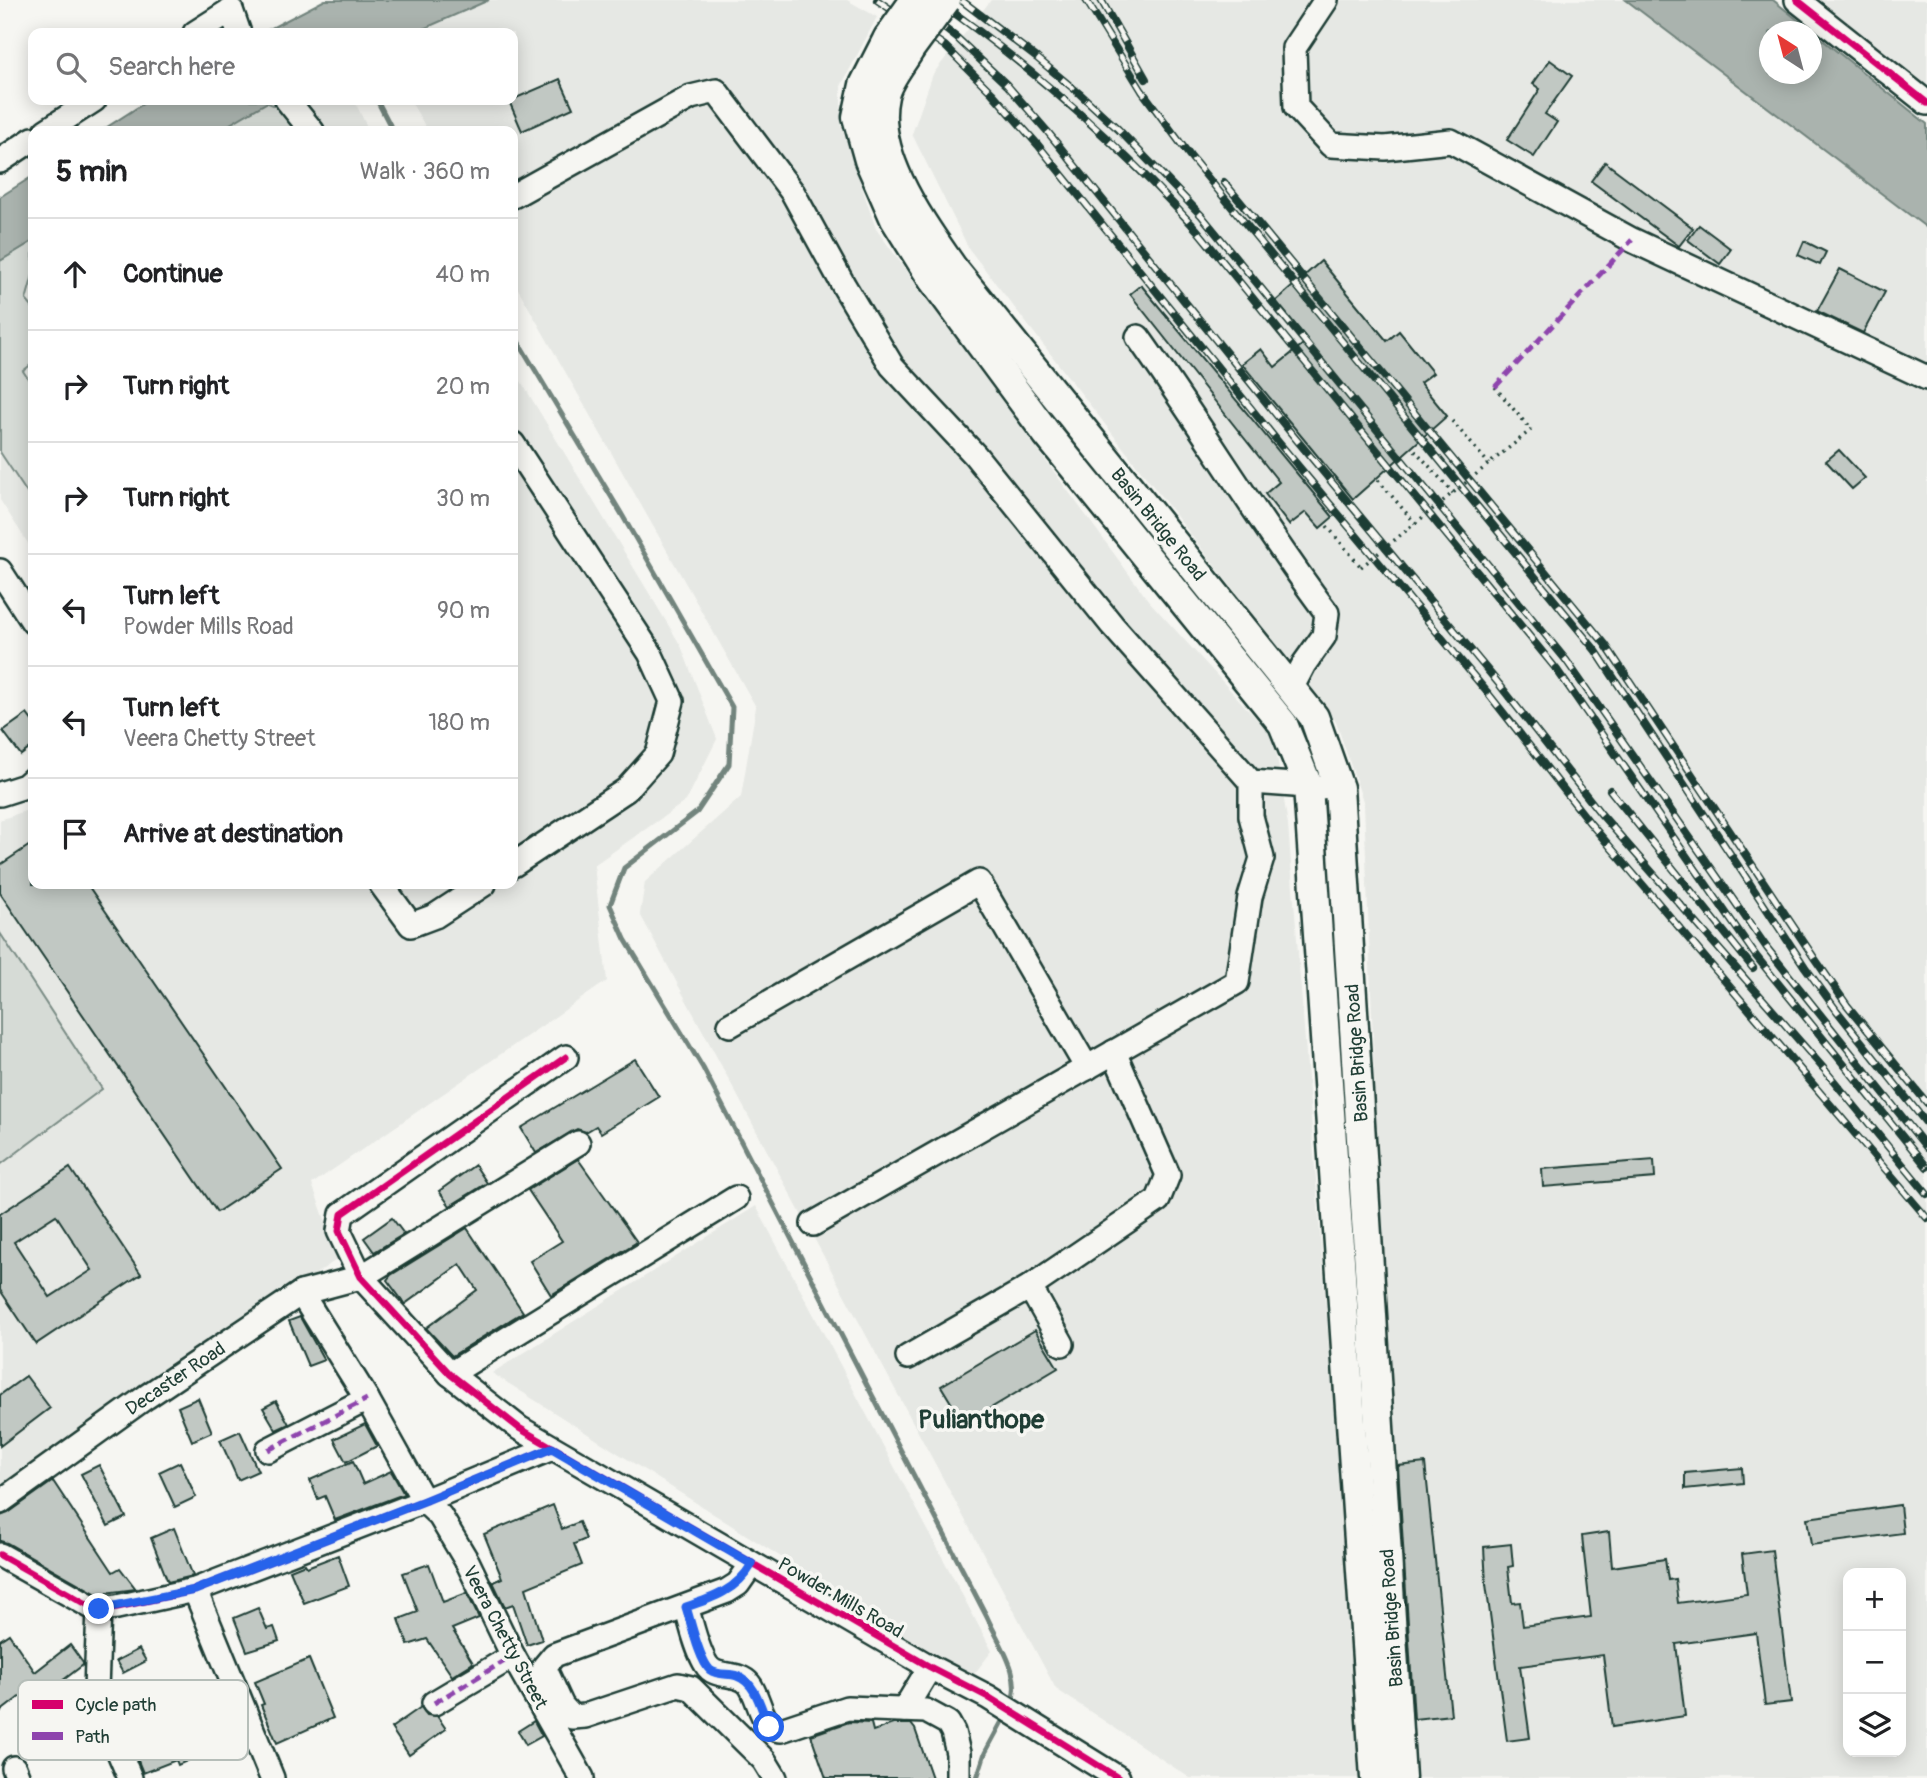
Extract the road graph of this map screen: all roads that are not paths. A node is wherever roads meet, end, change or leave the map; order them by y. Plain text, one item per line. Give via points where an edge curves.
1 (915, 0) edge
2 (946, 0) edge
3 (1326, 0) edge
4 (1797, 0) edge
5 (203, 28) edge
6 (237, 28) edge
7 (899, 44) junction
8 (1927, 103) edge
9 (85, 105) edge
10 (291, 105) edge
11 (54, 126) edge
12 (308, 126) edge
13 (28, 142) edge
14 (0, 161) edge
15 (518, 193) edge
16 (1138, 337) dead end
17 (1927, 378) edge
18 (518, 452) edge
19 (0, 571) edge
20 (8, 599) edge
21 (28, 617) edge
22 (1291, 689) junction
23 (1251, 782) junction
24 (28, 783) edge
25 (1308, 786) junction
26 (1339, 788) junction
27 (0, 794) edge
28 (518, 862) edge
29 (385, 889) edge
30 (476, 889) edge
31 (730, 1025) dead end
32 (1114, 1052) junction
33 (566, 1057) dead end
34 (1087, 1068) junction
35 (578, 1143) dead end
36 (736, 1198) dead end
37 (813, 1224) dead end
38 (361, 1277) junction
39 (1030, 1286) junction
40 (301, 1293) junction
41 (1062, 1344) dead end
42 (908, 1357) dead end
43 (450, 1374) junction
44 (367, 1399) junction
45 (552, 1448) junction
46 (268, 1450) dead end
47 (424, 1501) junction
48 (0, 1502) edge
49 (0, 1555) edge
50 (752, 1564) junction
51 (195, 1590) junction
52 (686, 1607) junction
53 (99, 1609) junction
54 (513, 1656) junction
55 (930, 1667) junction
56 (96, 1680) edge
57 (232, 1680) edge
58 (434, 1703) dead end
59 (904, 1710) junction
60 (248, 1719) edge
61 (122, 1760) edge
62 (130, 1778) edge
63 (272, 1778) edge
64 (582, 1778) edge
65 (775, 1778) edge
66 (958, 1778) edge
67 (1118, 1778) edge
68 (1375, 1778) edge
69 (1401, 1778) edge

1 - 7 main road, bridge
2 - 7 main road, bridge
3 - 17 street via 1294,48 1296,107 1331,145 1385,148 1451,141 1632,240
4 - 8 street
5 - 6 street via 231,10
7 - 22 main road, Basin Bridge Road via 884,94 881,125 910,205 952,267
7 - 25 main road, Basin Bridge Road via 864,85 857,117 869,160 895,219 933,280 1047,434 1283,724
9 - 11 street
10 - 12 street
13 - 14 street
15 - 23 street via 691,97 716,91 793,193 892,366 975,455 1112,625
16 - 22 street via 1327,613 1324,636
18 - 28 street via 650,653 672,701 658,754 626,790
19 - 20 street
20 - 21 street
22 - 26 main road, Basin Bridge Road via 1314,717
23 - 25 street
23 - 32 street via 1251,816 1262,858 1250,897 1237,982
24 - 27 street
25 - 26 street
25 - 68 main road, Basin Bridge Road
26 - 69 main road, Basin Bridge Road
29 - 30 street via 411,925 435,916
31 - 34 street via 979,882
32 - 34 street
32 - 39 street via 1168,1175 1158,1200
33 - 38 street, Powder Mills Road via 342,1213 339,1231
34 - 37 street
35 - 38 street, Decaster Road
36 - 43 street
38 - 40 street, Decaster Road
38 - 43 street, Powder Mills Road
39 - 41 street
39 - 42 street
40 - 44 street, Veera Chetty Street
40 - 48 street, Decaster Road
43 - 45 street, Powder Mills Road
44 - 46 street
44 - 47 street, Veera Chetty Street
45 - 47 street
45 - 50 street, Powder Mills Road
47 - 51 street
47 - 54 street, Veera Chetty Street via 440,1516 468,1563
49 - 53 street
50 - 52 street via 738,1584
50 - 55 street, Powder Mills Road
51 - 53 street
51 - 57 street
52 - 59 street via 705,1663 712,1672 746,1680 769,1727 775,1730 847,1708
52 - 65 street via 550,1658 545,1671 562,1706 569,1716 578,1718 684,1685 698,1693 764,1760
53 - 56 street
54 - 58 street
54 - 64 street, Veera Chetty Street
55 - 59 street
55 - 67 street, Powder Mills Road via 988,1697
59 - 66 street via 926,1711 948,1723 956,1741
60 - 63 street
61 - 62 street

